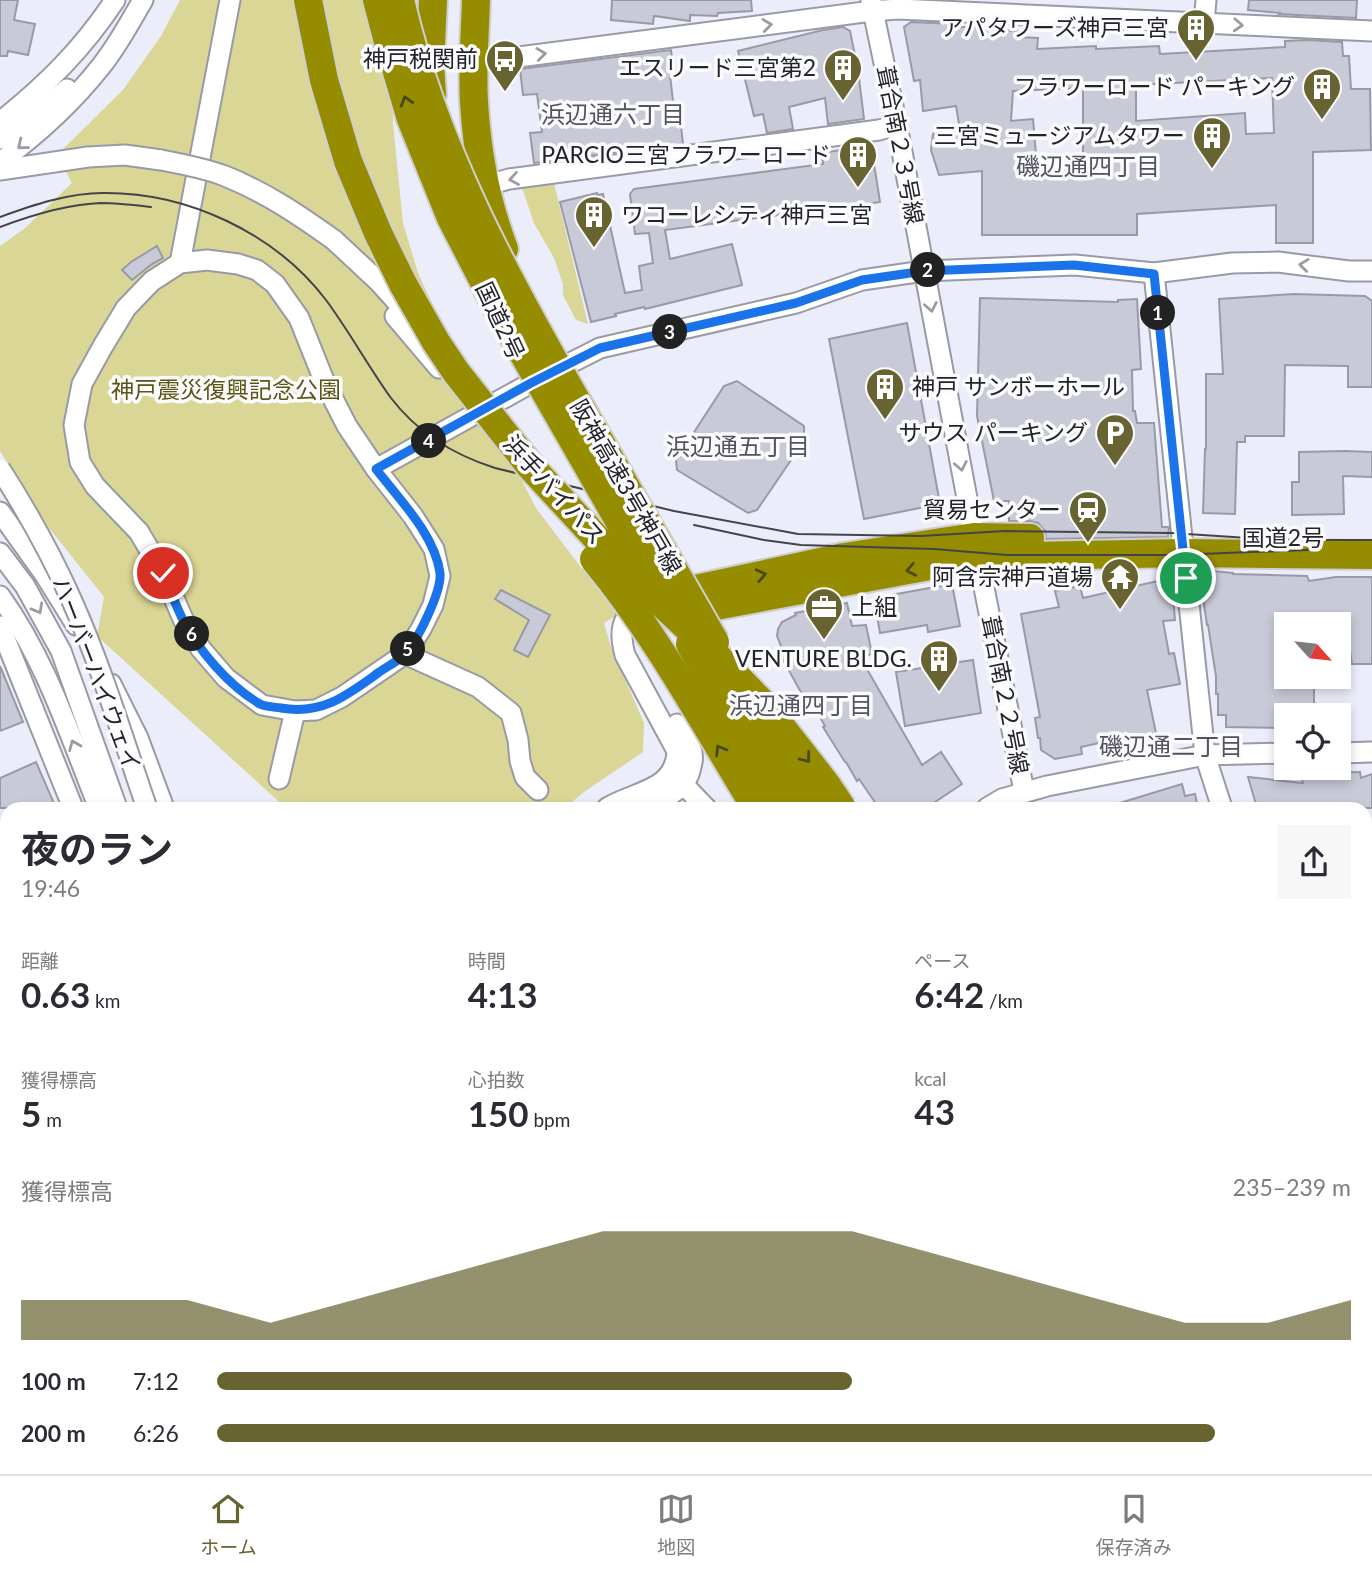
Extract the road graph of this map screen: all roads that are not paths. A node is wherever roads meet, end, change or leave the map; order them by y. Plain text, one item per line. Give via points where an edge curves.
1 (105, 0) edge
2 (115, 0) edge
3 (142, 0) edge
4 (230, 0) edge
5 (300, 0) edge
6 (308, 0) edge
7 (377, 0) edge
8 (400, 0) edge
9 (433, 0) edge
10 (476, 0) edge
11 (1206, 0) edge
12 (872, 5) edge
13 (1204, 23) junction
14 (1372, 31) edge
15 (473, 63) junction
16 (0, 121) edge
17 (897, 125) junction
18 (0, 139) edge
19 (0, 162) edge
20 (0, 170) edge
21 (0, 180) edge
22 (484, 186) junction
23 (180, 263) junction
24 (924, 271) junction
25 (1372, 271) edge
26 (1154, 274) junction
27 (567, 364) junction
28 (453, 376) junction
29 (531, 383) junction
30 (0, 469) edge
31 (376, 469) junction
32 (0, 489) edge
33 (0, 512) edge
34 (1372, 538) edge
35 (1182, 546) junction
36 (976, 547) junction
37 (0, 553) edge
38 (1372, 555) edge
39 (0, 596) edge
40 (699, 599) junction
41 (662, 606) junction
42 (0, 626) edge
43 (405, 654) junction
44 (295, 711) junction
45 (1351, 752) edge
46 (1372, 752) edge
47 (1274, 753) edge
48 (1205, 755) junction
49 (679, 775) junction
50 (279, 779) dead end
51 (538, 790) dead end
52 (1024, 792) junction
53 (71, 802) edge
54 (97, 802) edge
55 (115, 802) edge
56 (133, 802) edge
57 (145, 802) edge
58 (162, 802) edge
59 (620, 802) edge
60 (655, 802) edge
61 (701, 802) edge
62 (752, 802) edge
63 (780, 802) edge
64 (807, 802) edge
65 (838, 802) edge
66 (997, 802) edge
67 (1220, 802) edge

1 - 16 street via 50,74
2 - 16 street via 70,60
3 - 18 street via 88,68 38,113
3 -> 19 street via 104,63 78,94
4 - 23 street
5 - 28 highway, 浜手バイパス via 317,82 341,163 395,288 427,347
6 - 28 highway, 浜手バイパス, bridge via 324,80 348,161 403,284
63 -> 7 highway, 阪神高速3号神戸線, bridge via 499,311 457,229 411,119
8 - 64 highway, 阪神高速3号神戸線, bridge via 427,97 489,242
9 - 29 highway, 国道2号 via 430,66 443,178 485,292
10 - 15 highway, 国道2号
11 - 13 street
12 - 13 street
15 -> 12 street
12 - 17 street, 葺合南２３号線
13 -> 14 street
15 - 22 highway, 国道2号
17 -> 22 street
17 - 24 street, 葺合南２３号線
20 - 28 street, bridge via 125,155 222,175 252,188 334,240 378,281
21 - 28 street via 125,166 220,186 257,202 327,249
22 - 27 highway, 国道2号 via 510,265
23 - 31 street via 238,264 257,270 275,285 299,318 325,383
23 - 44 street via 152,281 126,308 82,384 74,425 80,461 95,486 139,532 201,649 226,678 262,705
24 - 26 street via 1074,265
24 - 27 street via 862,280 796,303 600,348
24 -> 36 street, 葺合南２３号線
25 -> 26 street via 1232,262
26 - 35 street
27 - 29 street
27 - 40 highway, 国道2号
62 -> 28 highway, 浜手バイパス, bridge via 631,606 491,435
28 -> 65 highway, 浜手バイパス, bridge via 627,571 765,706
29 - 31 street
29 - 41 highway, 国道2号
30 - 57 street, ハーバーハイウェイ, bridge via 72,602
31 - 43 street via 434,549 440,576 433,604
32 - 56 street, ハーバーハイウェイ via 65,609
33 - 58 street, bridge via 45,575 114,688
34 - 35 highway, 国道2号
35 - 36 highway, 国道2号
35 - 38 highway, 国道2号
35 - 48 street
36 - 40 highway, 国道2号
36 - 52 street, 葺合南２２号線
37 -> 55 street via 25,586 61,651
54 -> 39 street via 43,668
40 - 41 highway, 国道2号
41 - 49 street via 659,617 640,638 637,654 691,748 688,777
42 - 53 street
43 - 44 street via 342,697 316,709
43 - 51 street via 478,687 511,713 525,777
44 - 50 street
45 - 46 street
47 - 48 street
48 - 52 street
48 - 67 street
49 - 59 street
49 - 60 street via 674,793
49 - 61 street
52 - 66 street

